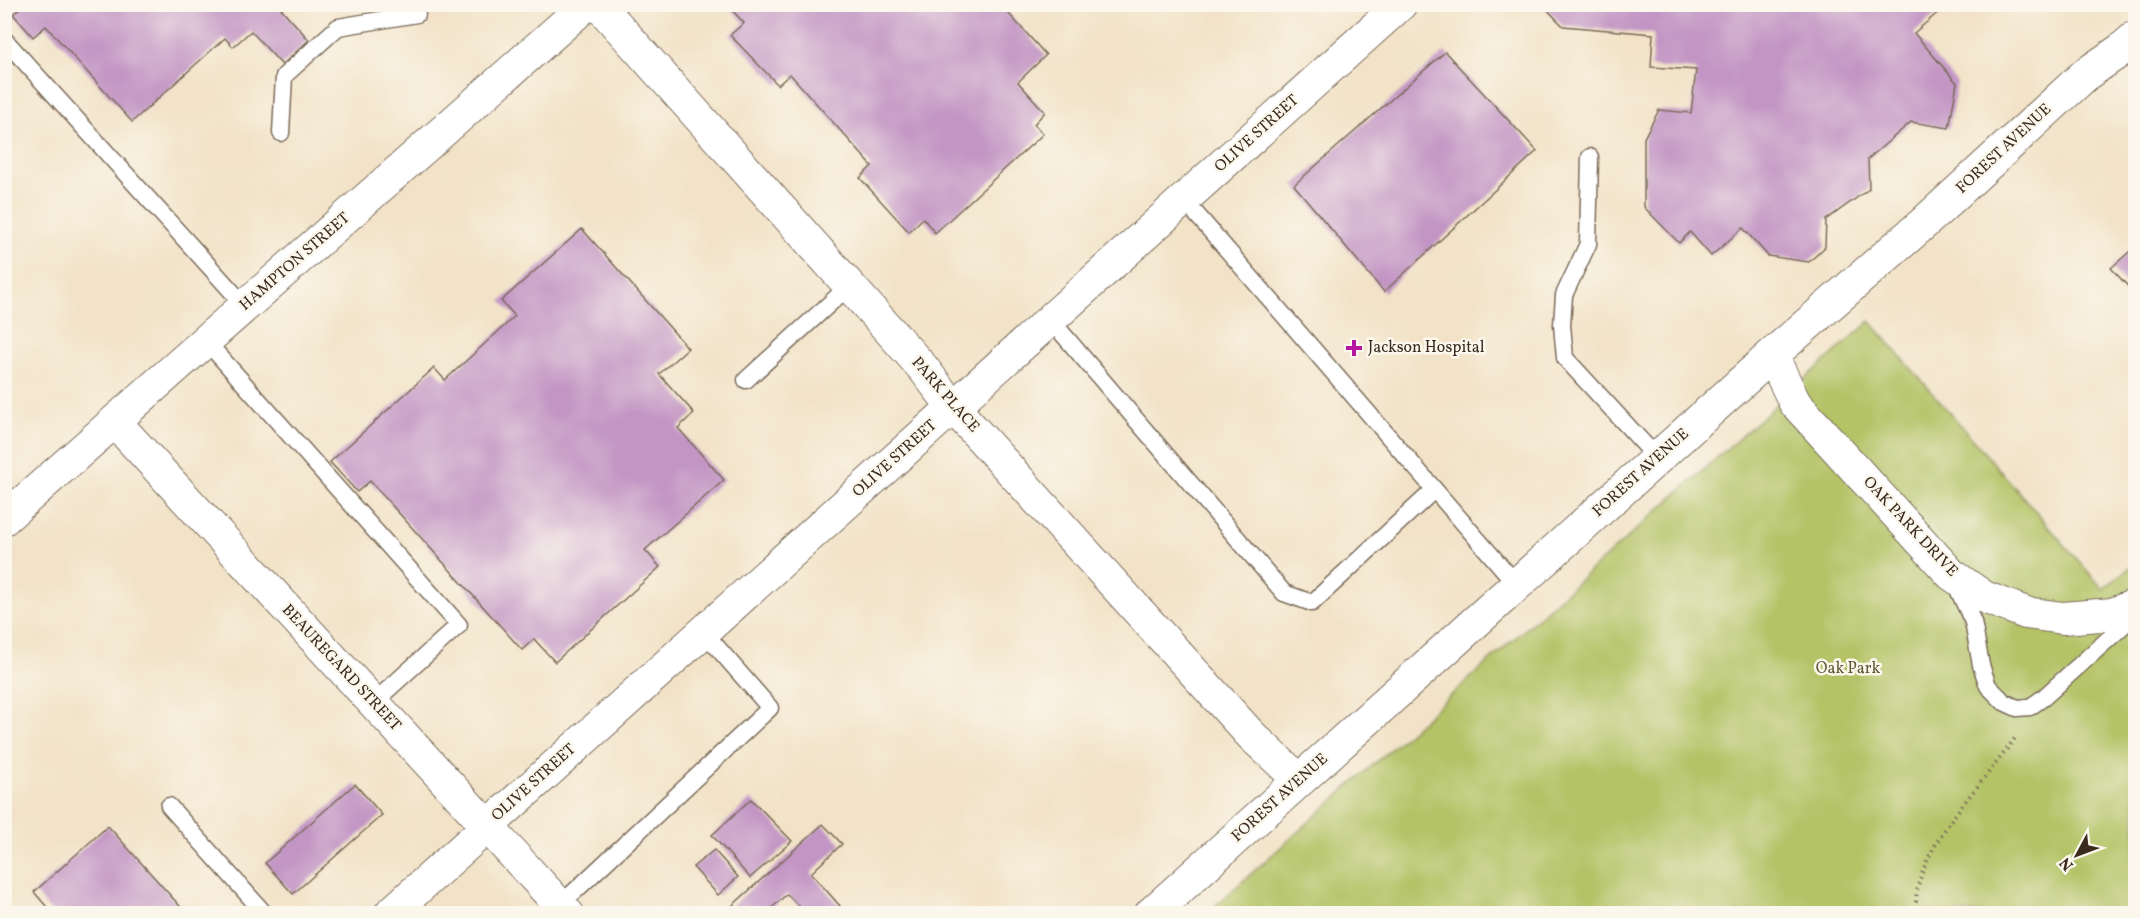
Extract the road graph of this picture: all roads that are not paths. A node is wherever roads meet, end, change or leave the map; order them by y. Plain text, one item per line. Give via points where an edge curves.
1 (586, 4) edge
2 (598, 4) edge
3 (1401, 4) edge
4 (417, 14) dead end
5 (2136, 38) edge
6 (4, 39) edge
7 (281, 133) dead end
8 (1590, 158) dead end
9 (1184, 200) junction
10 (849, 286) junction
11 (245, 306) junction
12 (1050, 319) junction
13 (206, 340) junction
14 (1772, 355) junction
15 (746, 380) dead end
16 (954, 406) junction
17 (114, 422) junction
18 (1657, 458) junction
19 (1434, 490) junction
20 (4, 519) edge
21 (1951, 574) junction
22 (1517, 585) junction
23 (2136, 605) edge
24 (2136, 614) edge
25 (703, 631) junction
26 (373, 703) junction
27 (1299, 780) junction
28 (169, 806) dead end
29 (488, 825) junction
30 (564, 909) edge
31 (265, 914) edge
32 (390, 914) edge
33 (1151, 914) edge

1 - 11 street, HAMPTON STREET
2 - 10 street, PARK PLACE
3 - 9 street, OLIVE STREET
4 - 7 lane via 338,27 284,76
5 - 14 street, FOREST AVENUE via 2086,74
6 - 11 lane
8 - 18 lane via 1588,244 1564,295 1565,358
9 - 12 street, OLIVE STREET
9 - 19 lane
10 - 15 lane
10 - 16 street, PARK PLACE
11 - 13 street, HAMPTON STREET
12 - 16 street, OLIVE STREET
12 - 19 lane via 1284,592 1312,603
13 - 17 street, HAMPTON STREET
13 - 26 lane via 459,625
14 - 18 street, FOREST AVENUE
14 - 21 street, OAK PARK DRIVE via 1796,403
16 - 25 street, OLIVE STREET
16 - 27 street, PARK PLACE via 1251,735
17 - 20 street, HAMPTON STREET
17 - 26 street, BEAUREGARD STREET
18 - 22 street, FOREST AVENUE
19 - 22 lane
21 - 23 street, OAK PARK DRIVE via 1984,597 2026,613 2063,618 2112,614
21 - 24 lane via 1973,622 1988,686 2004,702 2017,708 2030,707 2043,698
22 - 27 street, FOREST AVENUE
25 - 29 street, OLIVE STREET
25 - 30 lane via 770,708
26 - 29 street, BEAUREGARD STREET
27 - 33 street, FOREST AVENUE
28 - 31 lane
29 - 30 street, BEAUREGARD STREET
29 - 32 street, OLIVE STREET

